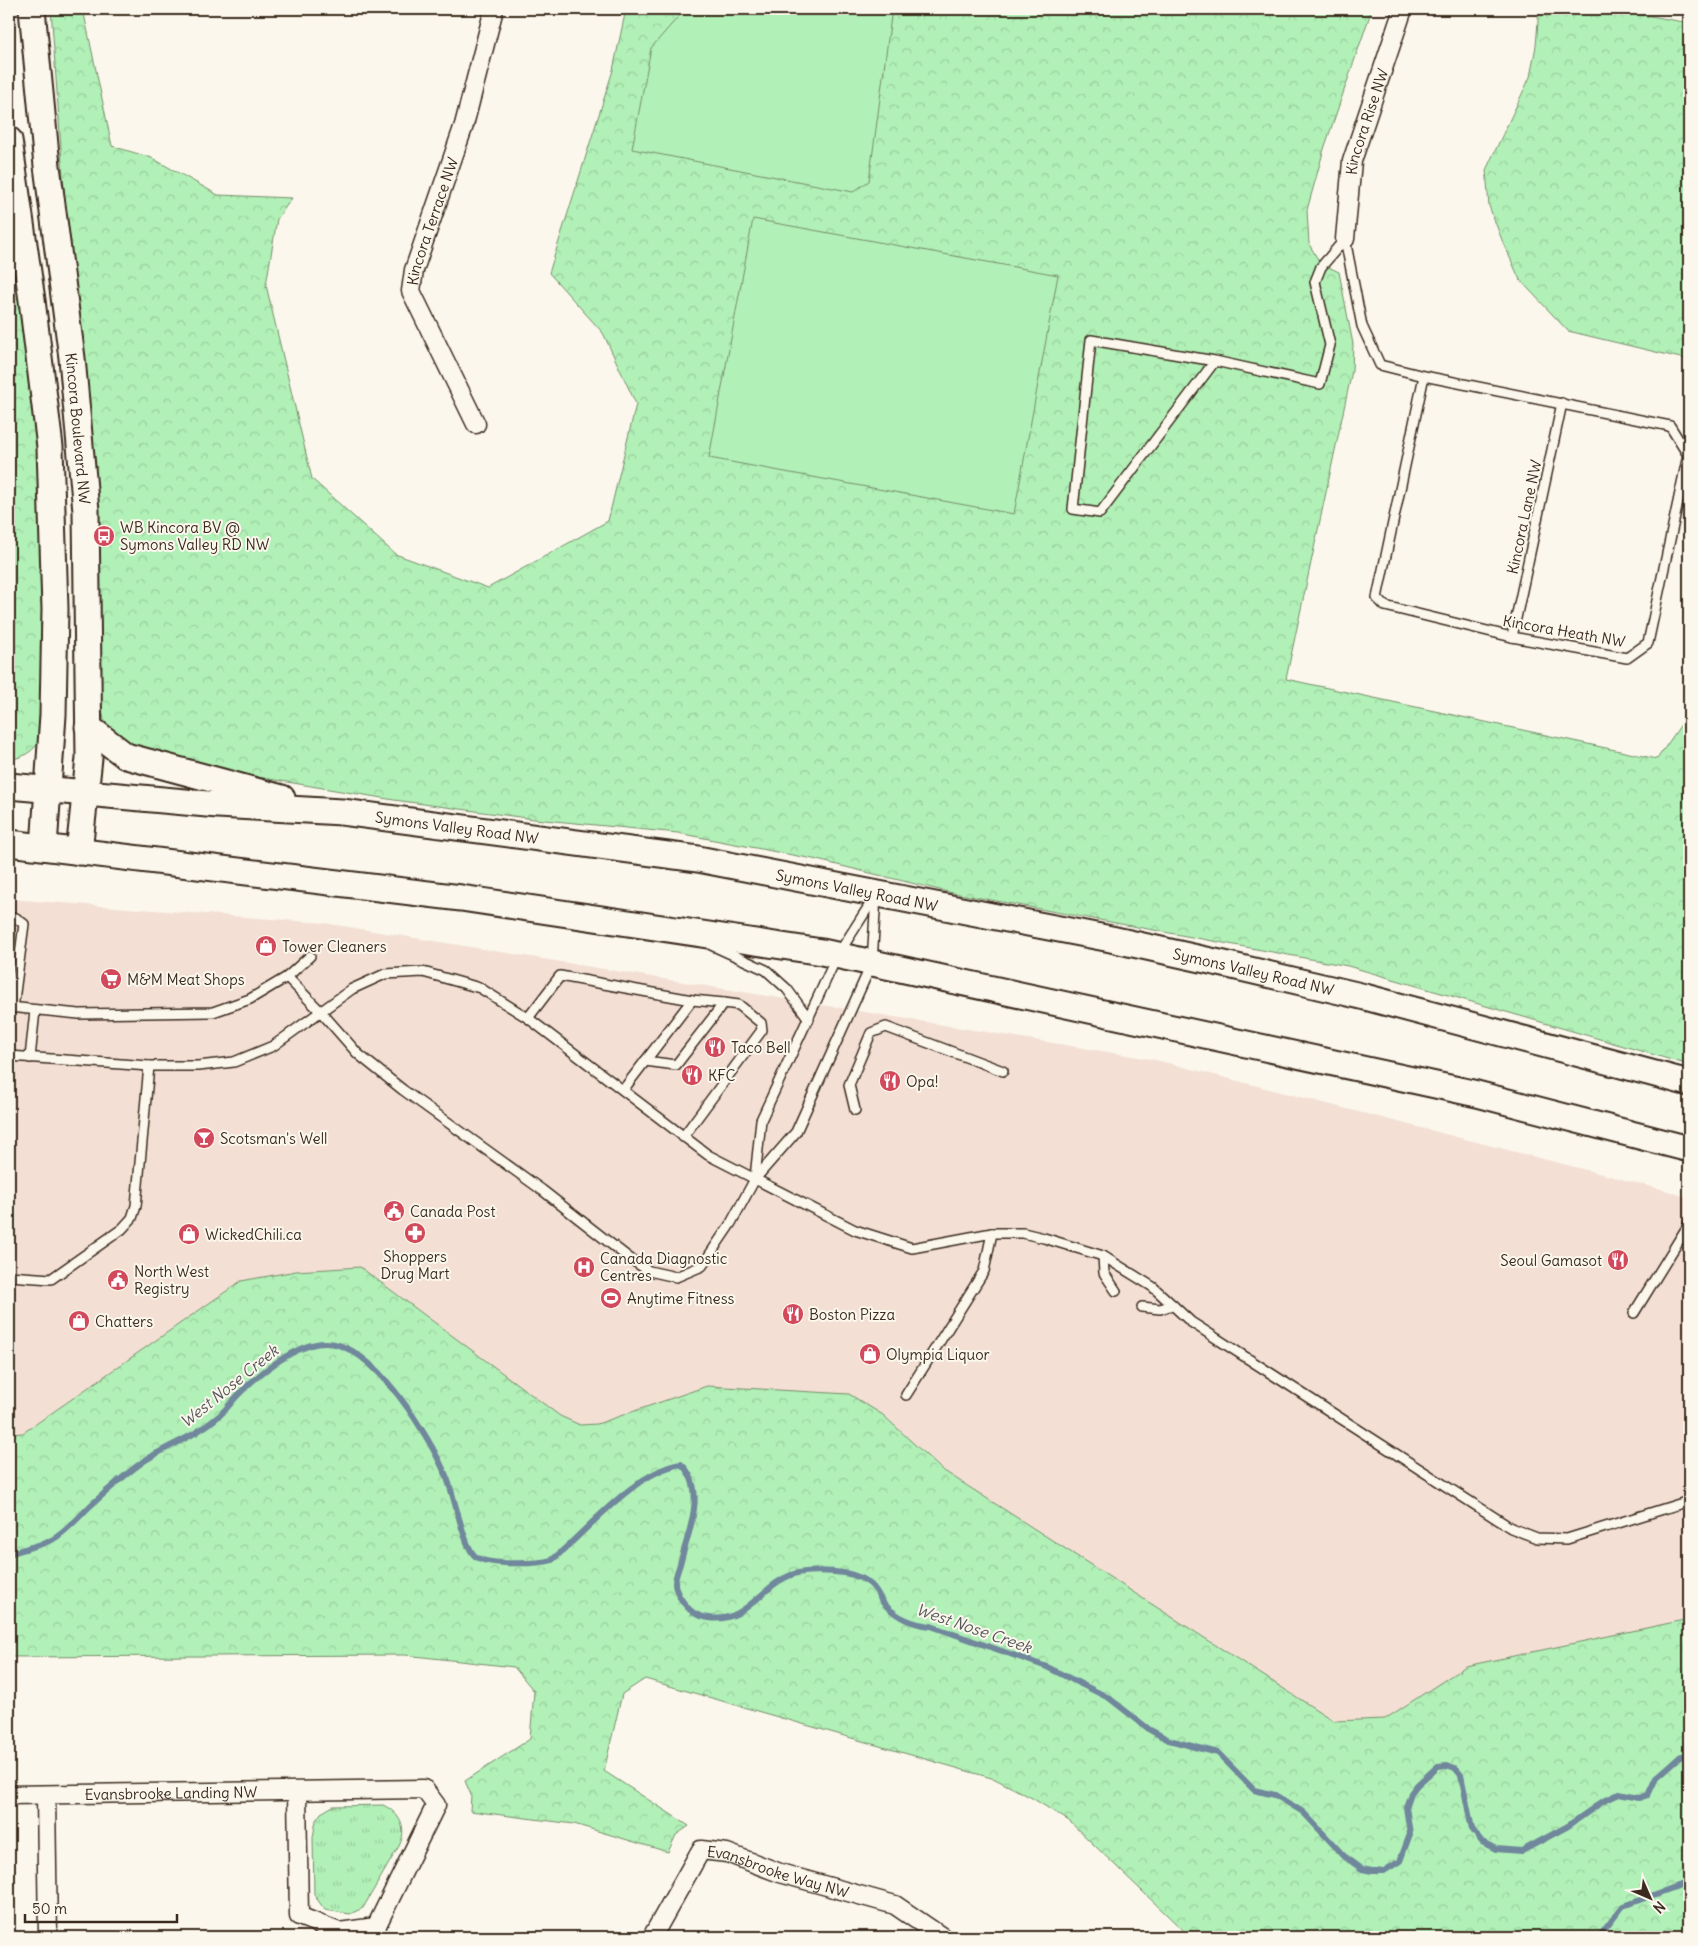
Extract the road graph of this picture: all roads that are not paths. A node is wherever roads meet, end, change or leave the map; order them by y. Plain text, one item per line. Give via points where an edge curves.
1 (32, 9) edge
2 (494, 9) edge
3 (1403, 9) edge
4 (9, 140) edge
5 (1346, 239) junction
6 (1215, 361) junction
7 (1424, 376) junction
8 (1562, 403) junction
9 (476, 424) dead end
10 (1512, 637) junction
11 (88, 727) junction
12 (9, 786) edge
13 (49, 791) junction
14 (86, 794) junction
15 (342, 812) junction
16 (9, 843) edge
17 (44, 847) junction
18 (79, 852) junction
19 (876, 895) junction
20 (9, 917) edge
21 (679, 931) junction
22 (310, 956) dead end
23 (837, 956) junction
24 (872, 963) junction
25 (287, 977) junction
26 (692, 1000) junction
27 (724, 1003) junction
28 (11, 1008) edge
29 (35, 1010) junction
30 (322, 1013) junction
31 (528, 1018) junction
32 (809, 1020) junction
33 (9, 1056) edge
34 (30, 1058) junction
35 (645, 1061) junction
36 (149, 1066) junction
37 (1003, 1071) dead end
38 (1689, 1083) edge
39 (623, 1090) junction
40 (855, 1110) dead end
41 (1634, 1134) junction
42 (683, 1137) junction
43 (1689, 1150) edge
44 (1689, 1162) edge
45 (755, 1179) junction
46 (1689, 1224) edge
47 (992, 1233) junction
48 (1103, 1256) junction
49 (9, 1276) edge
50 (1116, 1291) dead end
51 (1173, 1305) junction
52 (1142, 1307) dead end
53 (1634, 1313) dead end
54 (906, 1395) dead end
55 (1689, 1501) edge
56 (297, 1792) junction
57 (9, 1795) edge
58 (46, 1796) junction
59 (48, 1937) edge
60 (652, 1937) edge
61 (941, 1937) edge

1 - 11 main road, Kincora Boulevard NW via 46,166 72,358 85,491
2 - 9 street, Kincora Terrace NW via 464,126 414,270 411,291
3 - 5 street, Kincora Rise NW via 1352,161
4 - 13 main road, Kincora Boulevard NW via 50,447 55,609
5 - 6 lane via 1320,267 1316,282 1330,345 1320,384
5 - 7 lane, Kincora Heath NW via 1362,326 1380,365
6 - 6 lane via 1100,513 1073,510 1091,340
7 - 8 lane, Kincora Heath NW
7 - 10 lane, Kincora Heath NW via 1377,598 1384,606
8 - 10 lane, Kincora Lane NW
8 - 10 lane, Kincora Heath NW via 1670,426 1688,455 1648,643 1627,658
11 - 14 main road, Kincora Boulevard NW
11 - 15 main road via 126,756
12 - 13 main road, Symons Valley Road NW
13 - 14 main road, Symons Valley Road NW
13 - 17 main road, Kincora Boulevard NW
14 - 15 main road, Symons Valley Road NW
14 - 18 main road, Kincora Boulevard NW
15 - 19 main road, Symons Valley Road NW via 698,859
16 - 17 main road
17 - 18 main road
18 - 21 main road via 461,898
19 - 23 lane
19 - 24 lane
19 - 38 main road, Symons Valley Road NW via 1111,939 1233,966
20 - 28 lane via 24,924
21 - 23 main road
21 - 32 lane via 766,970 787,989
22 - 25 lane
23 - 24 main road
23 - 32 lane
24 - 41 main road via 1468,1092
24 - 45 lane via 796,1132
25 - 29 lane via 250,999 213,1012 79,1014
25 - 30 lane
26 - 27 lane
26 - 31 lane via 560,976
26 - 35 lane
27 - 35 lane via 676,1065
27 - 42 lane via 739,1005 761,1023 762,1030
28 - 29 lane
29 - 34 lane
30 - 31 lane via 352,989 385,974 423,972 480,988
30 - 36 lane via 273,1046 234,1062
30 - 45 lane via 365,1060 649,1271 676,1277 702,1266
31 - 39 lane
32 - 45 lane via 761,1120
33 - 34 lane
34 - 36 lane
35 - 39 lane
36 - 49 lane via 136,1206 132,1218 122,1229 51,1279
37 - 40 lane via 886,1027 871,1033 849,1085
39 - 42 lane
41 - 43 main road
41 - 44 main road
42 - 45 lane via 708,1155
45 - 47 lane via 855,1230 912,1248
46 - 53 lane
47 - 48 lane via 1022,1233
47 - 54 lane via 984,1271
48 - 50 lane via 1104,1273
48 - 51 lane via 1153,1287
51 - 52 lane via 1160,1309
51 - 55 lane via 1191,1322 1511,1528 1537,1538 1567,1539
56 - 56 street, Evansbrooke Landing NW via 299,1916 339,1932 376,1927 436,1805 424,1789
56 - 58 street, Evansbrooke Landing NW
57 - 58 street, Evansbrooke Landing NW
58 - 59 street
60 - 61 street, Evansbrooke Way NW via 701,1850 727,1853 780,1873 895,1905

